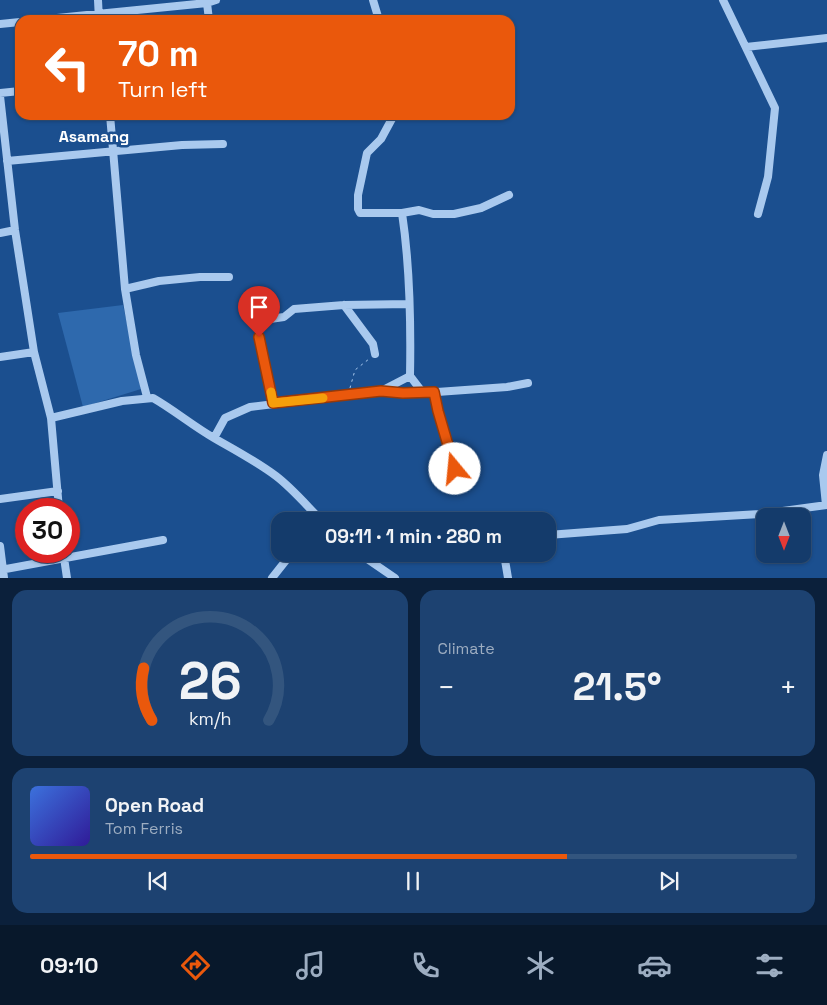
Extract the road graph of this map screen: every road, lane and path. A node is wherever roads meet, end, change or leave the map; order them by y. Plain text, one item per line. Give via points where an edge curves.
1 (98, 0) edge
2 (216, 0) edge
3 (373, 0) edge
4 (722, 0) edge
5 (208, 4) junction
6 (99, 15) edge
7 (116, 15) edge
8 (209, 15) edge
9 (378, 15) edge
10 (15, 22) edge
11 (0, 24) edge
12 (827, 38) edge
13 (746, 47) junction
14 (15, 92) edge
15 (0, 95) edge
16 (111, 120) edge
17 (391, 120) edge
18 (223, 144) dead end
19 (114, 152) junction
20 (8, 161) junction
21 (509, 195) dead end
22 (402, 212) junction
23 (758, 214) dead end
24 (15, 230) junction
25 (0, 233) edge
26 (229, 277) dead end
27 (125, 289) junction
28 (409, 304) junction
29 (344, 305) junction
30 (34, 352) junction
31 (375, 354) joint
32 (0, 357) edge
33 (410, 376) junction
34 (528, 383) dead end
35 (381, 391) junction
36 (434, 392) junction
37 (423, 393) junction
38 (348, 396) junction
39 (147, 397) junction
40 (273, 403) junction
41 (51, 418) junction
42 (214, 438) junction
43 (827, 456) edge
44 (455, 469) dead end
45 (58, 491) junction
46 (58, 498) edge
47 (0, 499) edge
48 (827, 504) edge
49 (311, 512) edge
50 (556, 534) edge
51 (163, 540) dead end
52 (0, 546) edge
53 (80, 553) edge
54 (285, 562) edge
55 (372, 562) edge
56 (505, 562) edge
57 (37, 563) edge
58 (65, 563) edge
59 (3, 573) edge
60 (67, 578) edge
61 (272, 578) edge
62 (395, 578) edge
63 (508, 578) edge

1 - 6 street
2 - 5 street
3 - 9 street
4 - 13 street
5 - 7 street
5 - 8 street
10 - 11 street
12 - 13 street
13 - 23 street via 775,108 768,177
14 - 15 street
15 - 20 street
16 - 19 street
17 - 22 street via 381,139 367,153 358,209 360,213
18 - 19 street
19 - 20 street
19 - 27 street
20 - 24 street
21 - 22 street via 481,208 454,214 419,210
22 - 28 street
24 - 25 street
24 - 30 street
26 - 27 street via 159,281
27 - 39 street
28 - 29 street
28 - 33 street
29 - 31 street via 372,344
29 - 40 street via 294,309 284,317 269,318 261,323 259,337
30 - 32 street
30 - 41 street
31 - 38 path via 355,370
33 - 35 street
33 - 37 street
34 - 36 street
35 - 37 street
35 - 38 street
36 - 37 street
36 - 44 street
38 - 40 street
39 - 41 street
39 - 42 street via 155,398
40 - 42 street via 230,415
41 - 45 street
42 - 49 street via 276,477
43 - 48 street via 823,475
45 - 46 street
45 - 47 street
48 - 50 street via 760,514 659,520 627,529
51 - 53 street
52 - 59 street
54 - 61 street
55 - 62 street
56 - 63 street
57 - 59 street
58 - 60 street

